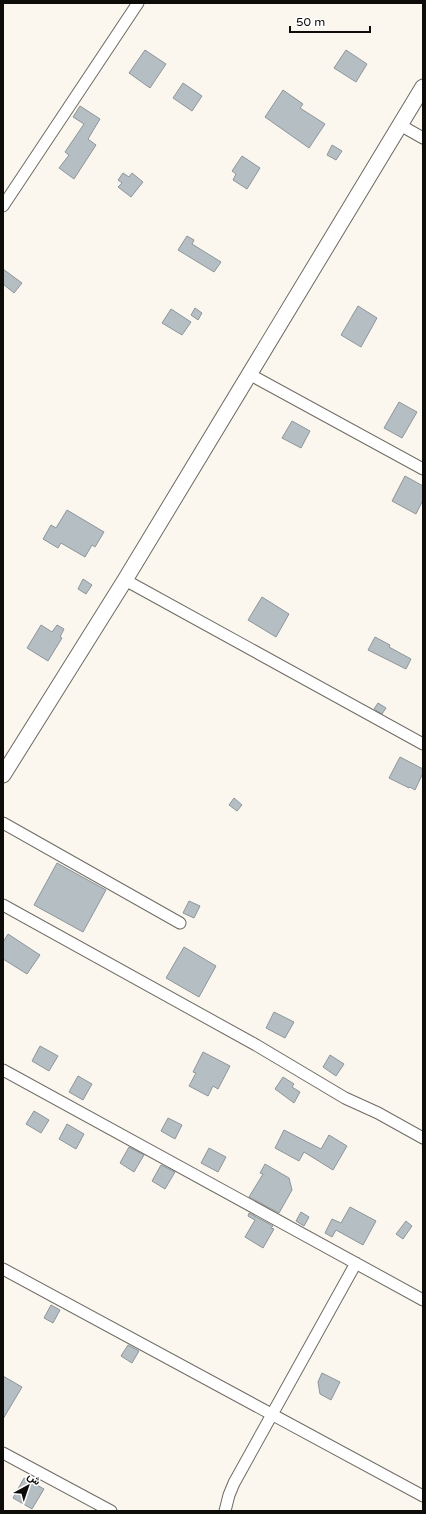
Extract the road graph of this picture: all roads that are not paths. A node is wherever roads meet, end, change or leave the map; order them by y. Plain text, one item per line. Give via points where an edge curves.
1 (138, 3) edge
2 (423, 87) edge
3 (400, 125) junction
4 (423, 138) edge
5 (3, 206) edge
6 (249, 374) junction
7 (423, 469) edge
8 (125, 580) junction
9 (423, 744) edge
10 (3, 775) edge
11 (3, 823) edge
12 (3, 905) edge
13 (180, 923) dead end
14 (3, 1070) edge
15 (423, 1138) edge
16 (356, 1263) junction
17 (3, 1269) edge
18 (423, 1300) edge
19 (272, 1415) junction
20 (3, 1453) edge
21 (423, 1496) edge
22 (111, 1511) edge
23 (225, 1511) edge

1 - 5 street
2 - 3 street
3 - 4 street
3 - 6 street
6 - 7 street
6 - 8 street
8 - 9 street
8 - 10 street
11 - 13 street
12 - 15 street via 256,1045 345,1098
14 - 16 street
16 - 18 street
16 - 19 street
17 - 19 street
19 - 21 street
19 - 23 street via 234,1483
20 - 22 street

